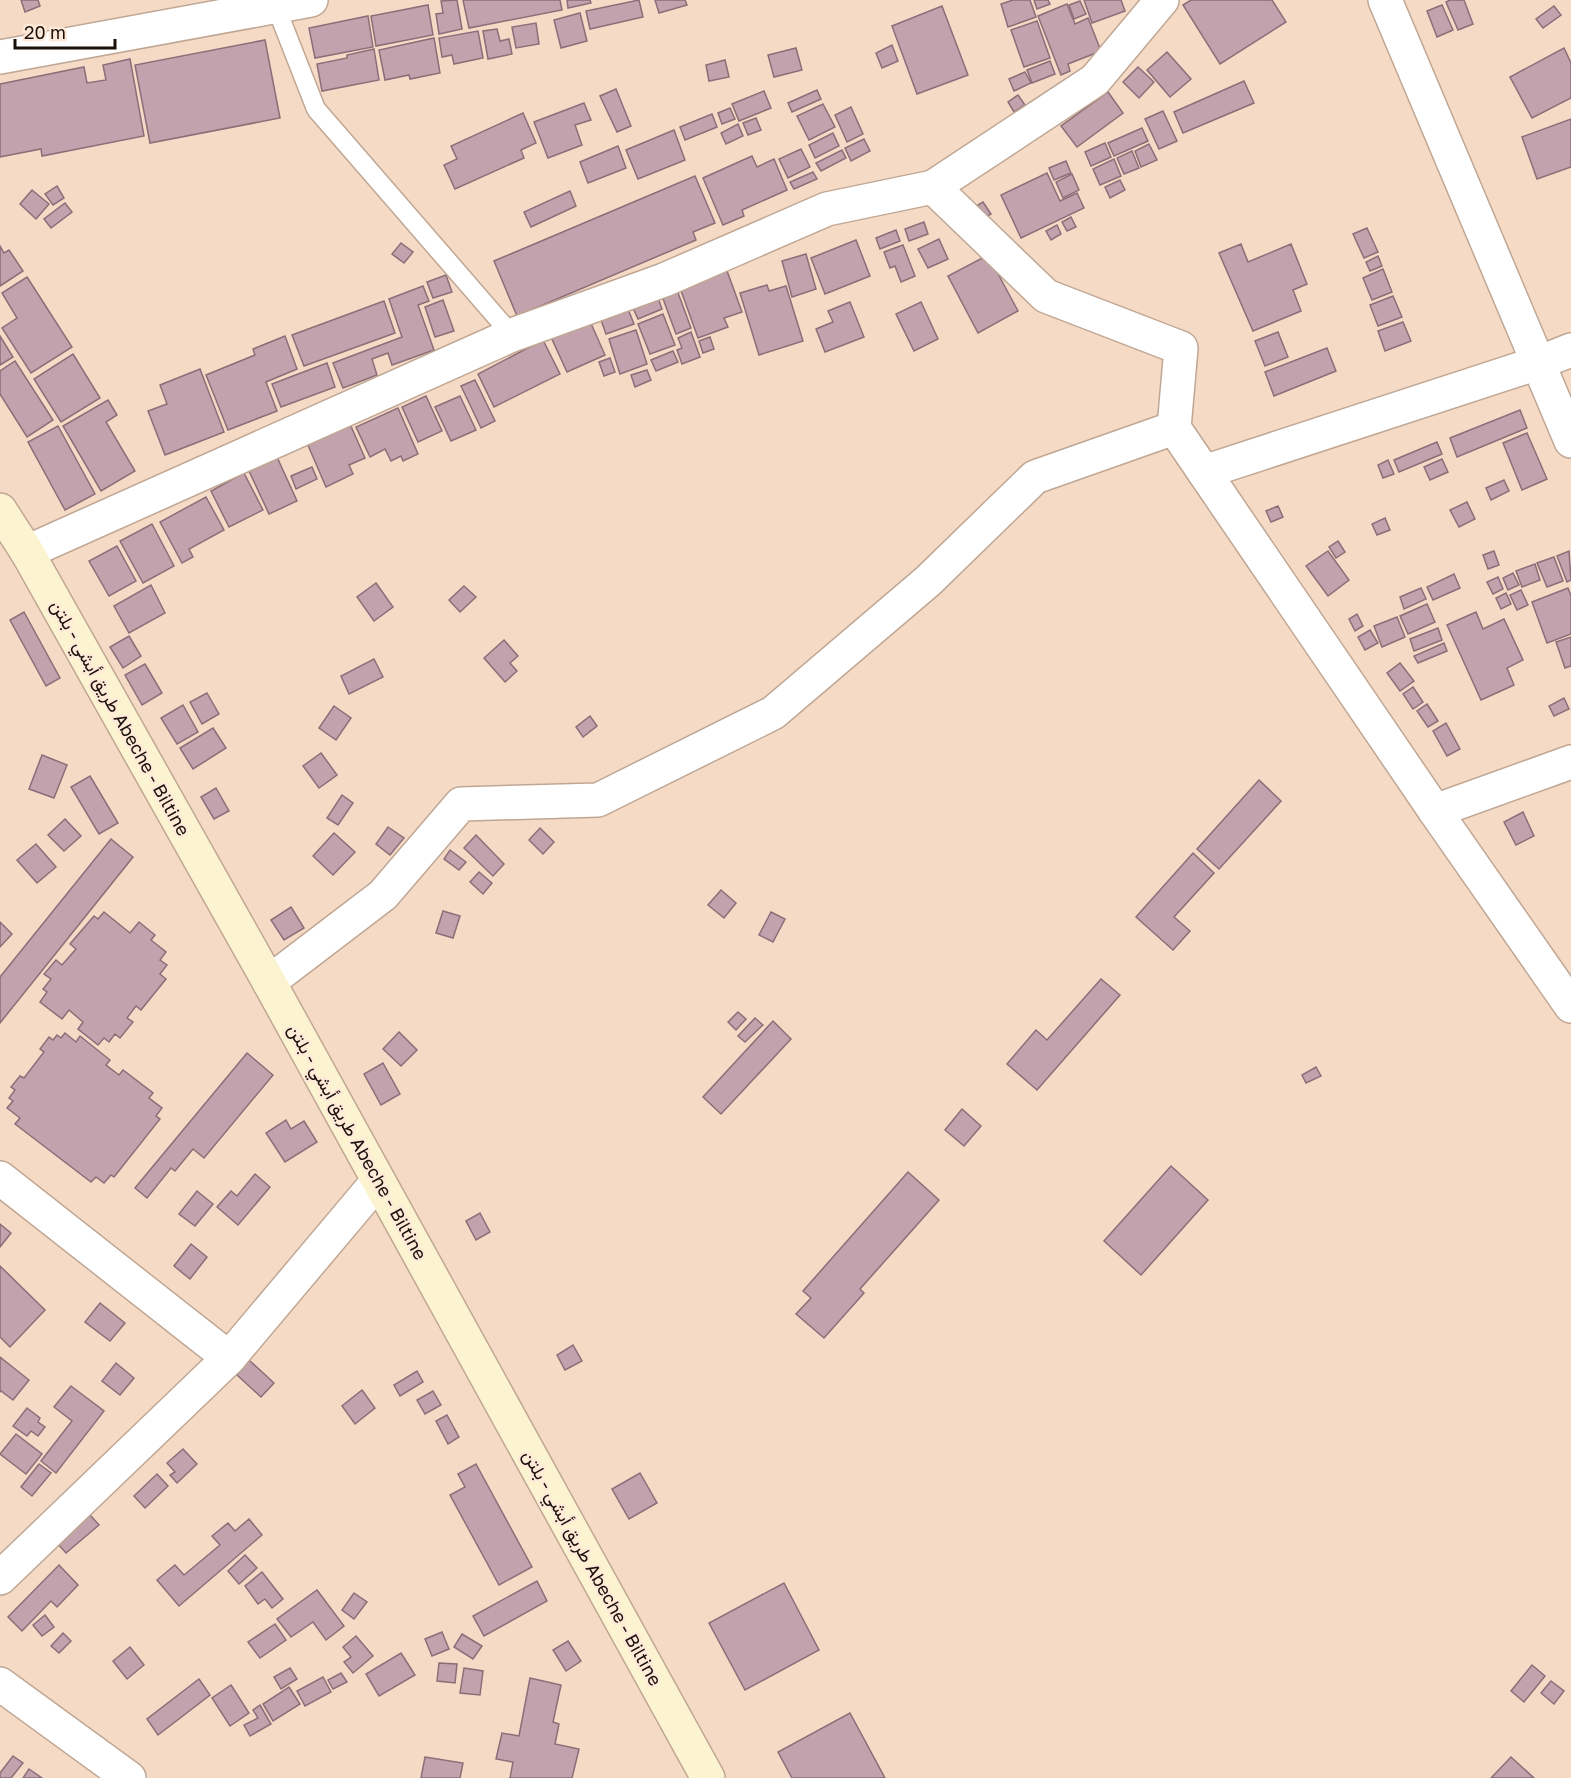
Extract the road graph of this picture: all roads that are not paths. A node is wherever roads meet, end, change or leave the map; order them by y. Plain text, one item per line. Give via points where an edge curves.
1 (311, 0) edge
2 (1162, 0) edge
3 (1385, 0) edge
4 (276, 7) junction
5 (0, 57) edge
6 (933, 187) junction
7 (512, 335) junction
8 (1571, 350) edge
9 (1538, 363) junction
10 (1174, 428) junction
11 (1571, 441) edge
12 (1204, 472) junction
13 (0, 510) edge
14 (27, 552) junction
15 (1571, 762) edge
16 (1435, 811) junction
17 (269, 982) junction
18 (1571, 1006) edge
19 (0, 1178) edge
20 (378, 1181) junction
21 (229, 1358) junction
22 (0, 1578) edge
23 (0, 1684) edge
24 (129, 1778) edge
25 (708, 1778) edge

1 - 4 street
2 - 6 street via 1095,80
3 - 9 street
4 - 5 street
4 - 7 lane via 316,109
6 - 7 street via 827,210 664,280
6 - 10 street via 1046,296 1181,348
7 - 14 street
8 - 9 street
9 - 11 street
9 - 12 street
10 - 12 street
10 - 17 street via 1035,477 928,581 773,713 598,800 461,804 383,895
12 - 16 street
13 - 14 main road, طريق أبشي - بلتن Abeche - Biltine
14 - 17 main road, طريق أبشي - بلتن Abeche - Biltine
15 - 16 street
16 - 18 street
17 - 20 main road, طريق أبشي - بلتن Abeche - Biltine
19 - 21 street
20 - 21 street
20 - 25 main road, طريق أبشي - بلتن Abeche - Biltine
21 - 22 street
23 - 24 street

